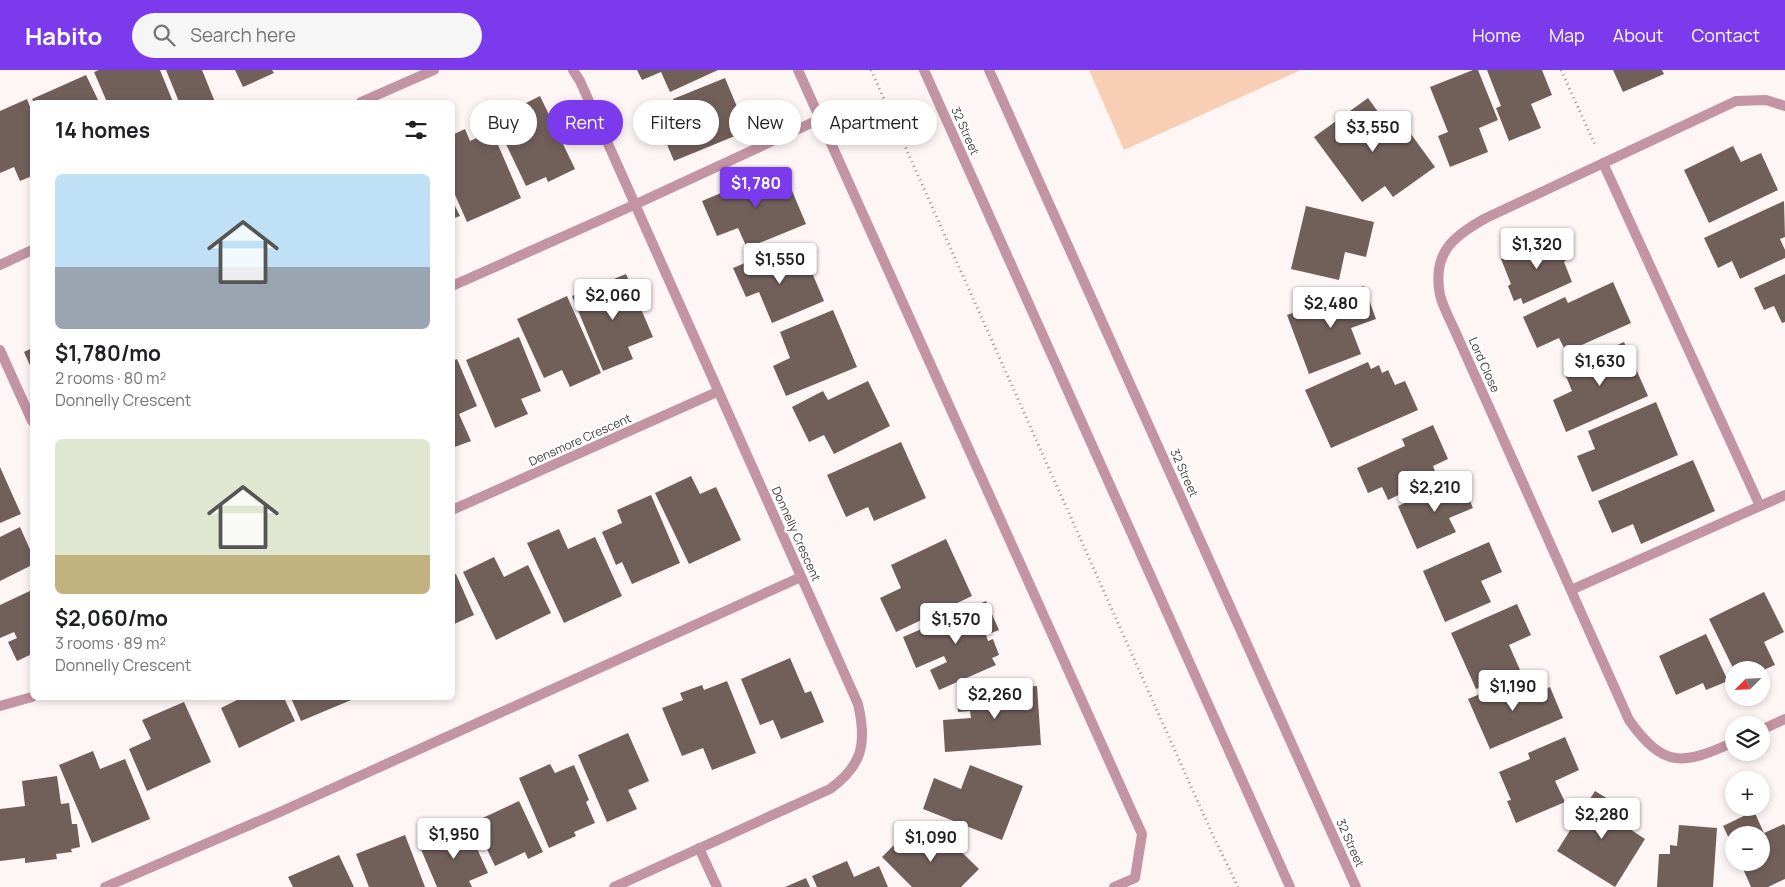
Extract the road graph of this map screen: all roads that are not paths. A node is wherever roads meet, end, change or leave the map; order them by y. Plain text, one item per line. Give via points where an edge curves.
1 (434, 70) edge
2 (573, 70) edge
3 (798, 70) edge
4 (924, 70) edge
5 (989, 70) edge
6 (366, 100) edge
7 (811, 100) edge
8 (1785, 106) edge
9 (811, 123) edge
10 (832, 145) edge
11 (1603, 163) junction
12 (634, 205) junction
13 (30, 251) edge
14 (0, 265) edge
15 (455, 285) edge
16 (0, 350) edge
17 (717, 392) junction
18 (30, 417) edge
19 (1785, 495) edge
20 (1760, 506) junction
21 (455, 509) edge
22 (801, 577) junction
23 (1571, 590) junction
24 (30, 697) edge
25 (0, 706) edge
26 (1785, 719) edge
27 (1770, 726) edge
28 (1725, 746) edge
29 (699, 848) junction
30 (105, 887) edge
31 (614, 887) edge
32 (717, 887) edge
33 (1114, 887) edge
34 (1290, 887) edge
35 (1356, 887) edge

1 - 6 street
2 - 12 street, Donnelly Crescent
3 - 7 street
4 - 34 street, 32 Street
5 - 35 street, 32 Street
8 - 11 street, Lord Close via 1766,100 1736,101
9 - 12 street
10 - 33 street via 1142,834 1135,878
11 - 20 street
11 - 23 street, Lord Close via 1467,228 1451,241 1438,273 1441,296 1455,331
12 - 15 street
12 - 17 street, Donnelly Crescent
13 - 14 street
16 - 18 street
17 - 21 street, Densmore Crescent
17 - 22 street, Donnelly Crescent
19 - 20 street
20 - 23 street
22 - 29 street, Donnelly Crescent via 858,704 862,742 857,762 845,778 830,789
22 - 30 street via 289,808
23 - 28 street, Lord Close via 1629,720 1641,737 1669,756 1687,759
24 - 25 street
26 - 27 street
29 - 31 street, Donnelly Crescent
29 - 32 street

